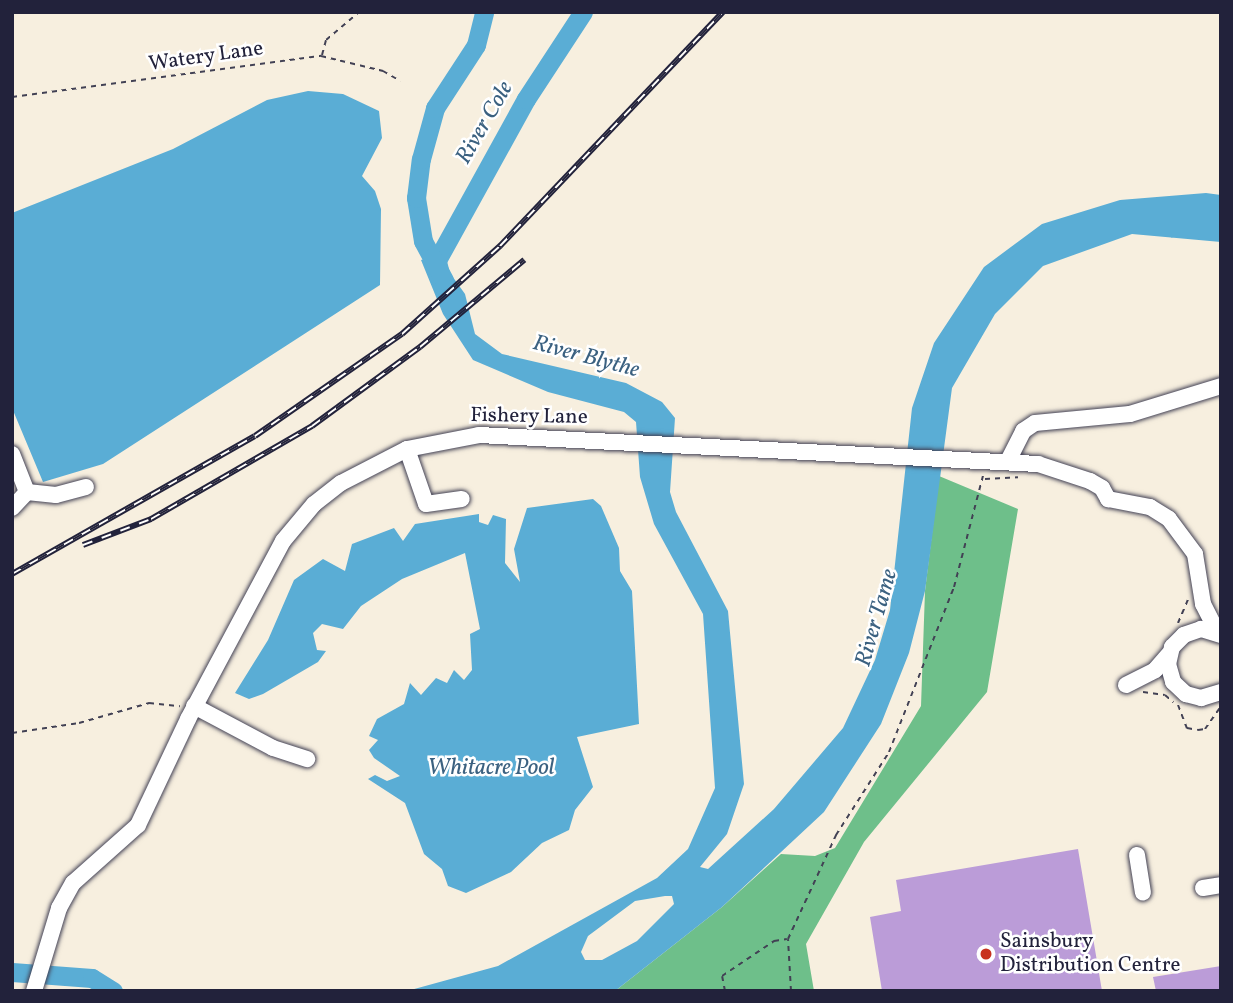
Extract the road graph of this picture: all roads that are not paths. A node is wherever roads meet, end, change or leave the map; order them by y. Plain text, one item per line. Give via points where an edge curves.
1 (1221, 386) edge
2 (407, 449) junction
3 (12, 454) edge
4 (1008, 461) junction
5 (86, 487) dead end
6 (27, 492) junction
7 (462, 499) dead end
8 (12, 508) edge
9 (1203, 604) junction
10 (1219, 634) edge
11 (1184, 635) junction
12 (1169, 654) junction
13 (1179, 689) junction
14 (1221, 692) edge
15 (194, 706) junction
16 (307, 759) dead end
17 (1137, 855) dead end
18 (1221, 885) edge
19 (1203, 888) dead end
20 (1143, 893) dead end
21 (37, 981) edge

1 - 4 street via 1130,414 1035,423 1023,431
2 - 4 street, Fishery Lane via 479,435
2 - 7 street via 426,504
2 - 15 street, Fishery Lane via 341,482 314,504 283,541
3 - 6 street
4 - 9 street, Fishery Lane via 1068,471 1102,488 1108,499 1150,507 1169,520 1195,554
5 - 6 street via 56,495
6 - 8 street
9 - 10 street
9 - 11 street
10 - 11 street via 1201,629
11 - 12 street
12 - 13 street via 1169,673
12 - 13 street via 1155,670 1126,685 1160,684
13 - 14 street via 1201,698
15 - 16 street via 273,748
15 - 21 street, Fishery Lane via 138,825 73,883 59,908
17 - 20 street
18 - 19 street

